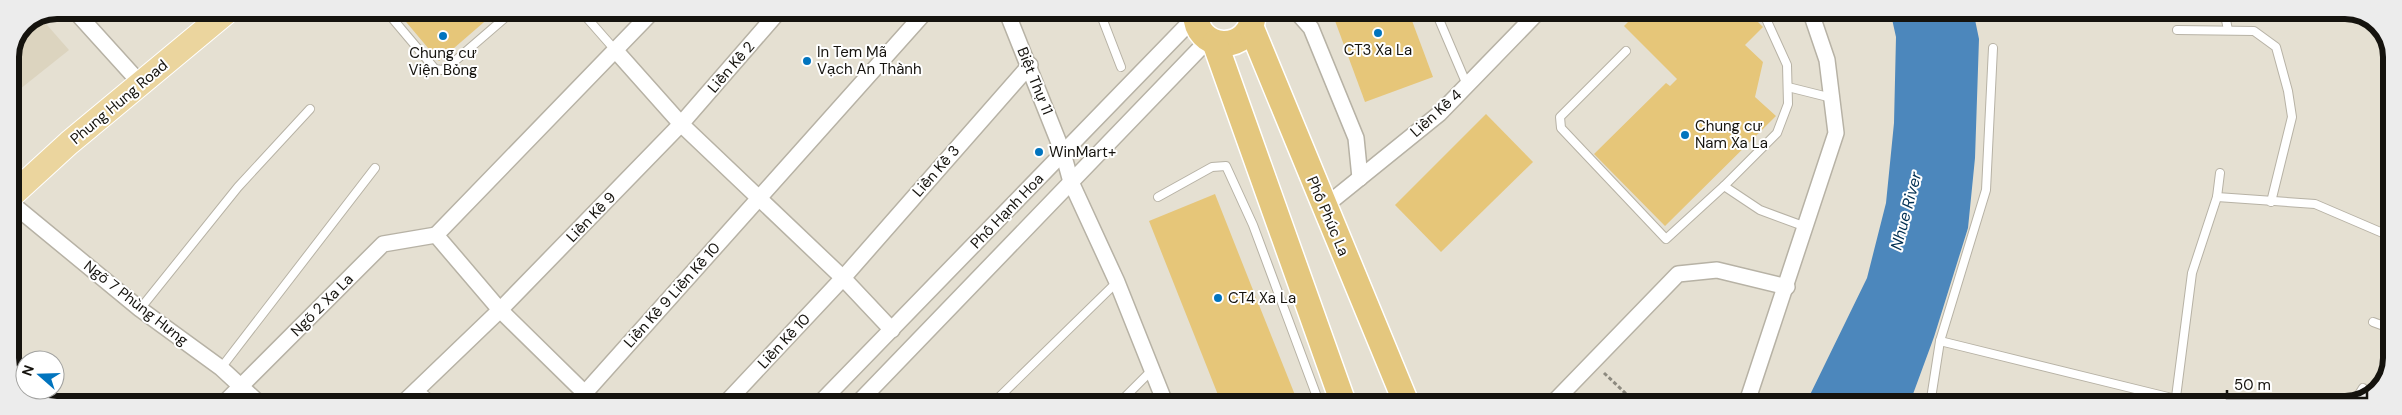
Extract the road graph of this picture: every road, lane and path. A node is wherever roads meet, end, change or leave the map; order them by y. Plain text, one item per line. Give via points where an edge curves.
1 (82, 19) edge
2 (218, 19) edge
3 (393, 19) edge
4 (504, 19) edge
5 (588, 19) edge
6 (646, 19) edge
7 (772, 19) edge
8 (919, 19) edge
9 (1010, 19) edge
10 (1102, 19) edge
11 (1191, 19) edge
12 (1196, 19) edge
13 (1253, 19) edge
14 (1255, 19) edge
15 (1303, 19) edge
16 (1439, 19) edge
17 (1531, 19) edge
18 (1766, 19) edge
19 (1813, 19) edge
20 (2226, 19) edge
21 (2177, 30) dead end
22 (2228, 30) junction
23 (1212, 41) junction
24 (1992, 48) dead end
25 (616, 51) junction
26 (1626, 51) dead end
27 (1030, 65) junction
28 (1121, 67) dead end
29 (141, 84) junction
30 (1467, 85) junction
31 (1788, 87) junction
32 (1832, 98) junction
33 (310, 109) dead end
34 (681, 124) junction
35 (1064, 153) junction
36 (375, 168) dead end
37 (2220, 173) dead end
38 (1360, 178) junction
39 (1071, 182) junction
40 (1724, 186) junction
41 (19, 189) edge
42 (759, 197) junction
43 (1158, 197) dead end
44 (2217, 197) junction
45 (2271, 202) junction
46 (1324, 207) junction
47 (19, 209) edge
48 (1806, 227) junction
49 (2383, 233) edge
50 (436, 235) junction
51 (843, 278) junction
52 (1116, 282) junction
53 (1787, 287) junction
54 (140, 309) junction
55 (500, 310) junction
56 (2373, 322) dead end
57 (2383, 326) edge
58 (892, 330) junction
59 (1940, 341) junction
60 (1315, 356) junction
61 (1593, 363) junction
62 (221, 368) junction
63 (1152, 370) junction
64 (242, 385) junction
65 (416, 388) junction
66 (2363, 388) dead end
67 (2360, 393) edge
68 (584, 394) junction
69 (231, 396) edge
70 (252, 396) edge
71 (409, 396) edge
72 (426, 396) edge
73 (586, 396) edge
74 (732, 396) edge
75 (827, 396) edge
76 (865, 396) edge
77 (1000, 396) edge
78 (1125, 396) edge
79 (1162, 396) edge
80 (1319, 396) edge
81 (1339, 396) edge
82 (1404, 396) edge
83 (1560, 396) edge
84 (1628, 396) edge
85 (1749, 396) edge
86 (1931, 396) edge
87 (2153, 396) edge
88 (2177, 396) edge

1 - 29 street
2 - 29 main road, Phung Hung Road
3 - 4 lane via 435,69 442,70
5 - 25 lane
6 - 25 street
7 - 34 street, Liền Kề 2
8 - 42 street, Liền Kề 9 Liền Kề 10
9 - 27 street, Biệt Thự 11
10 - 28 lane
11 - 35 street, Phố Hạnh Hoa
12 - 23 highway via 1197,26
13 - 23 highway via 1245,36 1236,42
14 - 46 highway, Phố Phúc La
15 - 38 street via 1311,28 1356,138
16 - 30 lane
17 - 30 street, Liền Kề 4
18 - 31 lane via 1788,65
19 - 32 street via 1827,60
20 - 22 lane
21 - 22 lane
22 - 45 lane via 2254,31 2276,46 2288,91 2292,117
23 - 39 street, Phố Hạnh Hoa
23 - 60 highway
24 - 59 lane via 1986,190
25 - 34 street
25 - 50 street
26 - 40 lane via 1560,117 1561,128 1666,239
27 - 35 street, Biệt Thự 11
27 - 51 street, Liền Kề 3
29 - 41 main road, Phung Hung Road
30 - 38 street, Liền Kề 4 via 1438,114
31 - 32 lane
31 - 40 lane via 1788,104 1777,133
32 - 48 street via 1836,133
33 - 54 lane via 238,187
34 - 42 street
34 - 55 street, Liền Kề 9
35 - 39 street, Biệt Thự 11
35 - 58 street, Phố Hạnh Hoa
36 - 62 lane
37 - 44 lane
38 - 46 street, Liền Kề 4
39 - 52 street, Biệt Thự 11
39 - 76 street, Phố Hạnh Hoa
40 - 48 lane via 1760,210
42 - 51 street
42 - 68 street, Liền Kề 9 Liền Kề 10
43 - 60 lane via 1212,167 1226,166
44 - 45 lane
44 - 88 lane via 2192,273
45 - 49 lane via 2316,204
46 - 82 highway, Phố Phúc La
47 - 54 street, Ngõ 7 Phùng Hưng
48 - 53 street
50 - 55 street
50 - 64 street, Ngõ 2 Xa La via 383,244
51 - 58 street
51 - 74 street, Liền Kề 10
52 - 63 street, Biệt Thự 11
52 - 77 lane
53 - 61 street via 1717,270 1678,274
53 - 85 street
54 - 62 street, Ngõ 7 Phùng Hưng
55 - 65 street, Liền Kề 9
55 - 68 street
56 - 57 lane
58 - 75 street, Phố Hạnh Hoa
59 - 86 lane
59 - 87 lane
60 - 80 lane
60 - 81 highway
61 - 83 street
61 - 84 path
62 - 64 street, Ngõ 7 Phùng Hưng
63 - 78 lane
63 - 79 street, Biệt Thự 11
64 - 69 street, Ngõ 2 Xa La
64 - 70 street, Ngõ 7 Phùng Hưng
65 - 71 street, Liền Kề 9
65 - 72 lane
66 - 67 lane
68 - 73 street

